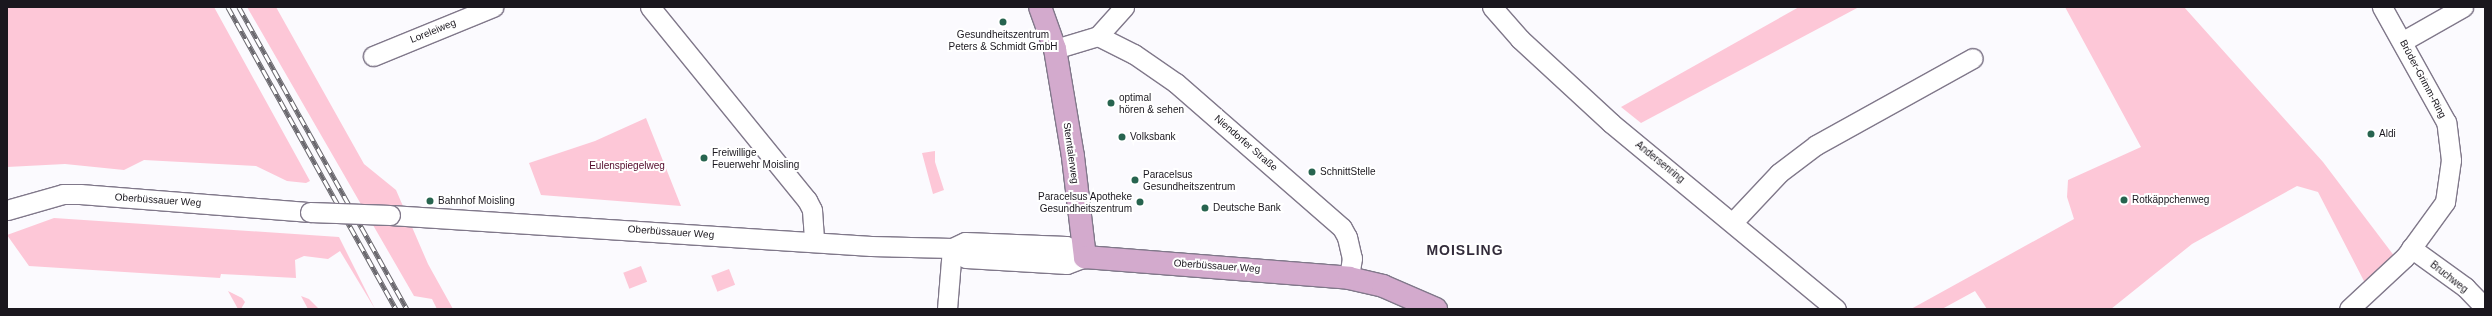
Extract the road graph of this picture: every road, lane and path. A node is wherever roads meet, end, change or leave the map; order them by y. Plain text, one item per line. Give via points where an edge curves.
1 (493, 7) edge
2 (650, 7) edge
3 (1040, 7) edge
4 (1124, 7) edge
5 (1492, 7) edge
6 (2382, 7) edge
7 (2463, 7) edge
8 (1098, 36) junction
9 (2403, 41) junction
10 (1055, 49) junction
11 (373, 56) dead end
12 (1973, 58) dead end
13 (7, 210) edge
14 (1733, 222) junction
15 (814, 242) junction
16 (952, 248) junction
17 (2411, 248) junction
18 (1085, 257) junction
19 (1349, 278) junction
20 (2485, 308) edge
21 (947, 309) edge
22 (1436, 309) edge
23 (1836, 309) edge
24 (2349, 309) edge

1 - 11 street, Loreleiweg
2 - 15 street via 807,200 812,210
3 - 10 main road
4 - 8 street
5 - 14 street, Andersenring via 1520,39 1611,123
6 - 9 street, Brüder-Grimm-Ring
7 - 9 street
8 - 10 street
8 - 19 street, Niendorfer Straße via 1134,54 1176,83 1322,209 1347,237 1352,258
9 - 17 street, Brüder-Grimm-Ring via 2446,122 2451,160 2445,202
10 - 18 main road, Sterntalerweg via 1073,158
12 - 14 street via 1816,145 1779,173
13 - 15 street, Oberbüssauer Weg, bridge via 63,194 80,194 310,212
14 - 23 street, Andersenring
15 - 16 street, Oberbüssauer Weg
16 - 18 street, Oberbüssauer Weg via 965,242 1066,246
16 - 21 street
17 - 20 street, Bruchweg via 2465,287
17 - 24 street, Brüder-Grimm-Ring via 2405,257
18 - 19 main road, Oberbüssauer Weg
19 - 22 main road via 1390,289

